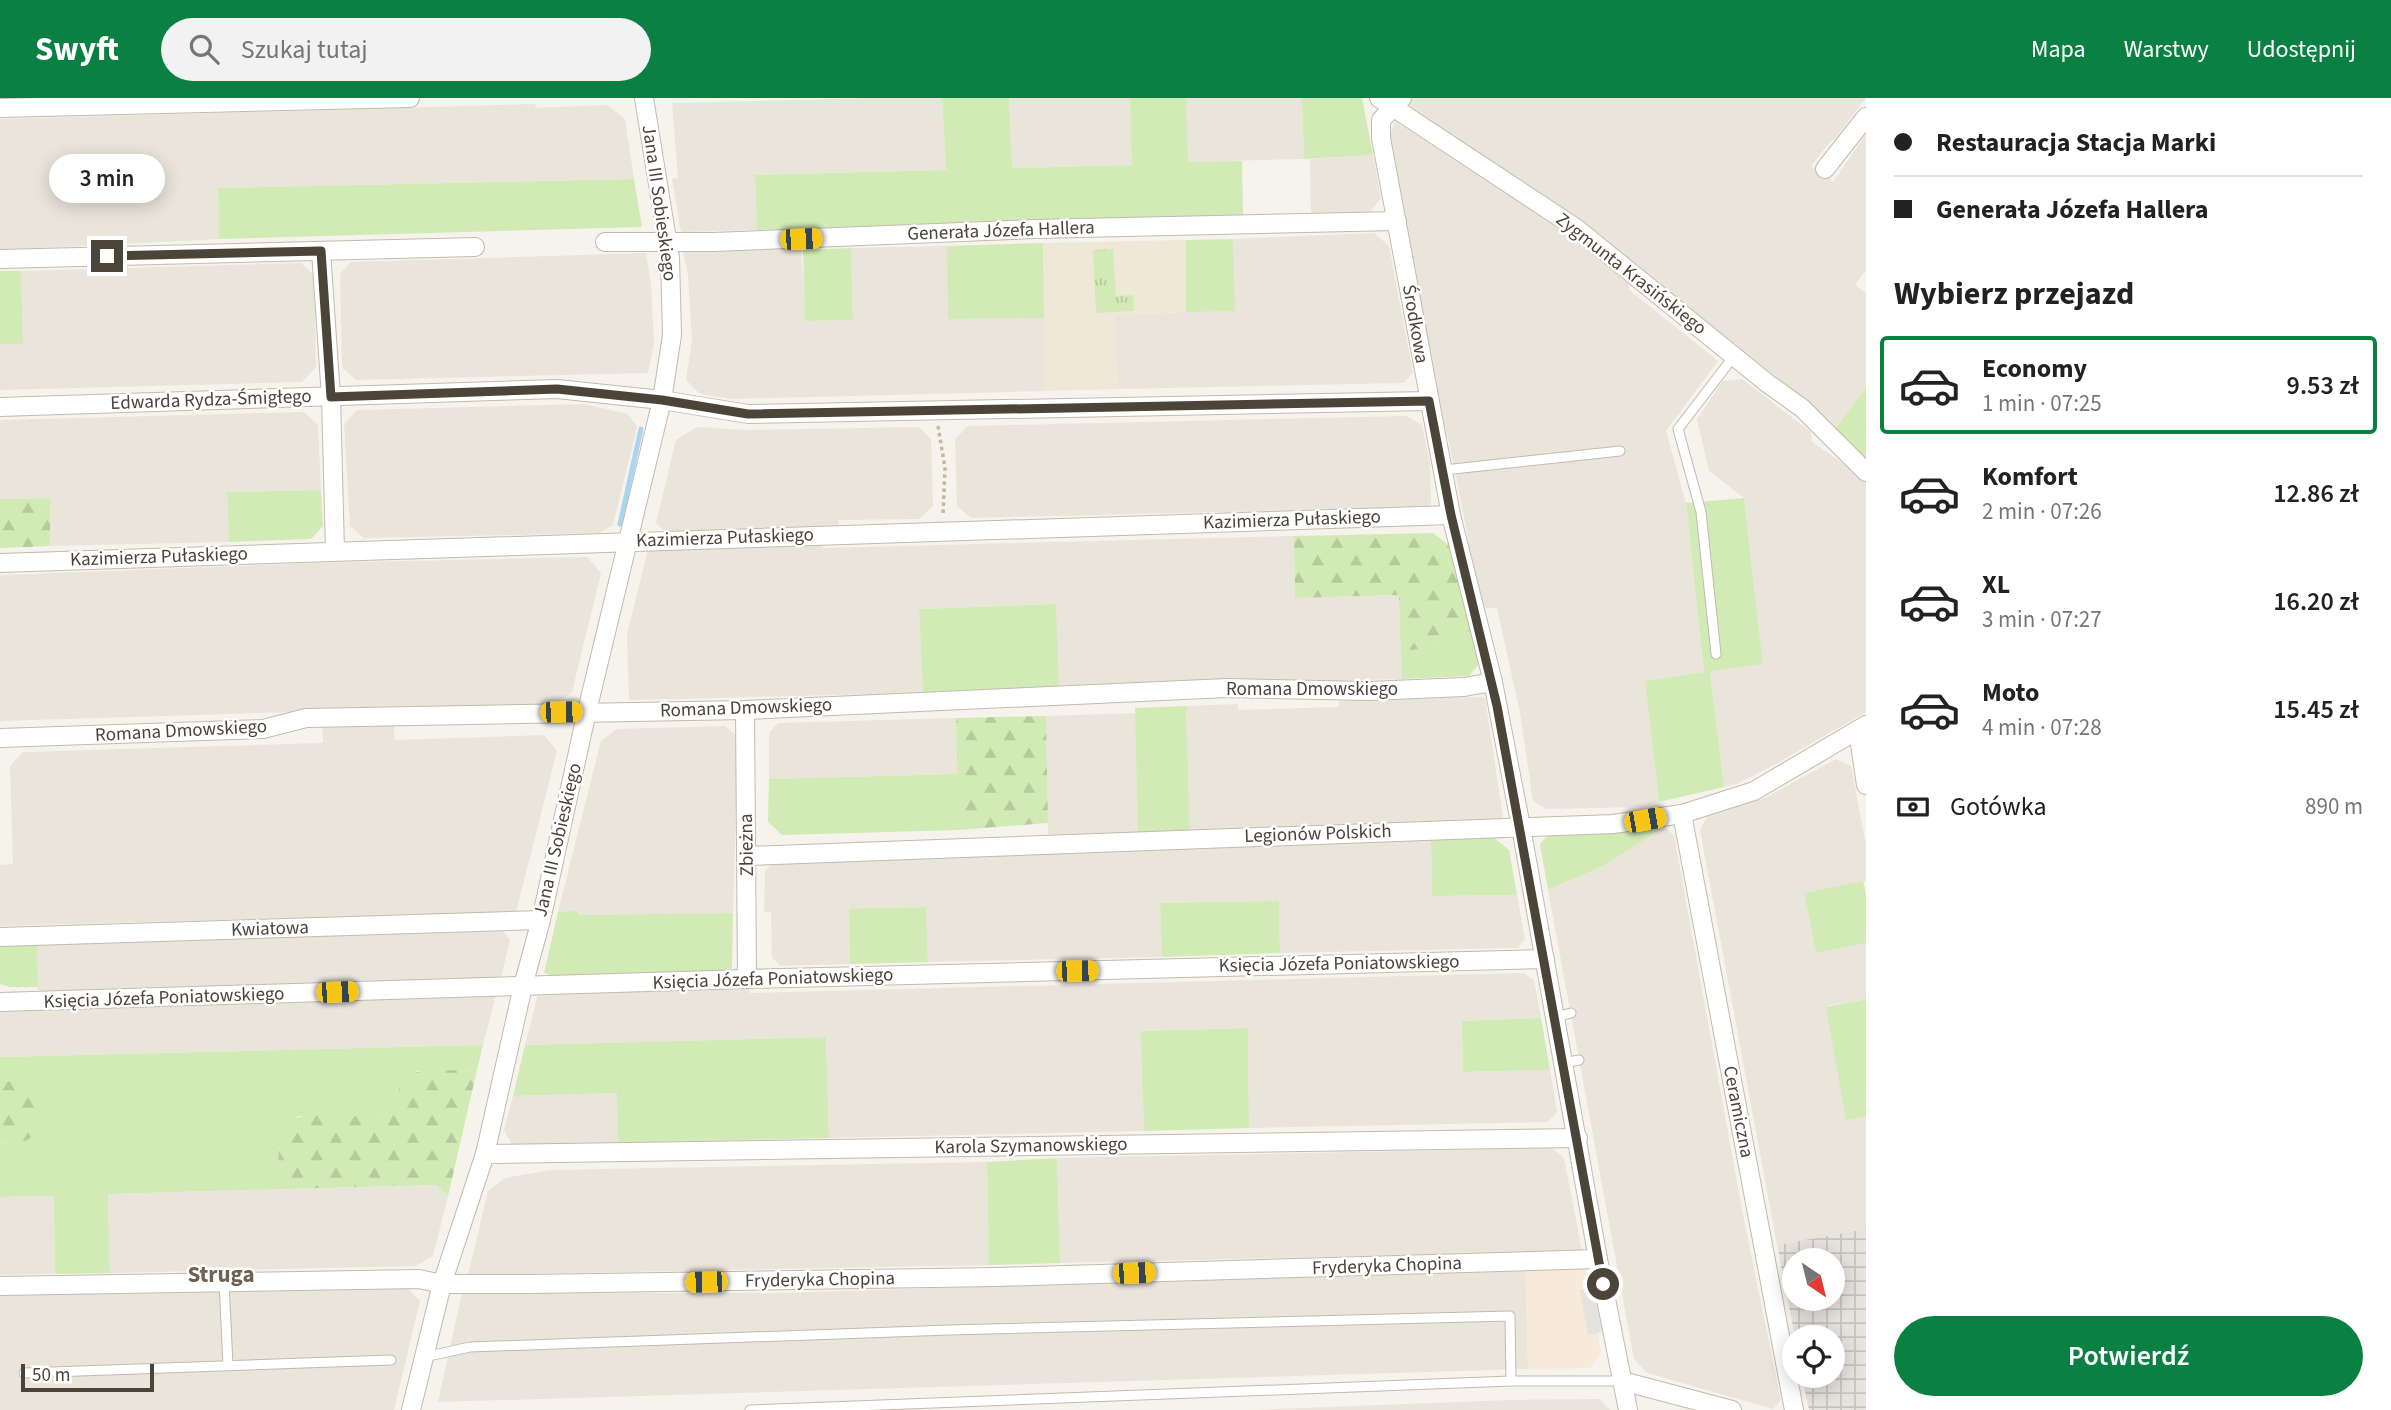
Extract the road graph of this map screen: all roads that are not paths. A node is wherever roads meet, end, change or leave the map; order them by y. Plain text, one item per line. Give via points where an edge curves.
1 (410, 98) edge
2 (644, 98) edge
3 (1391, 101) edge
4 (0, 108) edge
5 (1866, 117) edge
6 (1825, 169) dead end
7 (1397, 221) junction
8 (605, 242) dead end
9 (668, 242) junction
10 (475, 247) dead end
11 (321, 251) junction
12 (0, 259) edge
13 (1734, 356) junction
14 (331, 397) junction
15 (662, 400) junction
16 (1429, 401) junction
17 (0, 407) edge
18 (1620, 451) dead end
19 (1444, 470) junction
20 (1866, 472) edge
21 (1451, 515) junction
22 (628, 541) junction
23 (335, 551) junction
24 (0, 563) edge
25 (1716, 654) dead end
26 (1493, 682) junction
27 (745, 710) junction
28 (587, 712) junction
29 (1862, 728) edge
30 (0, 738) edge
31 (1866, 785) edge
32 (1682, 814) junction
33 (1521, 827) junction
34 (747, 856) junction
35 (541, 920) junction
36 (0, 937) edge
37 (1545, 959) junction
38 (747, 979) junction
39 (523, 986) junction
40 (0, 1002) edge
41 (1578, 1138) junction
42 (485, 1154) junction
43 (1598, 1259) junction
44 (224, 1282) junction
45 (442, 1284) junction
46 (0, 1286) edge
47 (424, 1357) junction
48 (391, 1360) dead end
49 (228, 1365) junction
50 (24, 1373) dead end
51 (1511, 1381) junction
52 (1622, 1381) junction
53 (411, 1410) edge
54 (750, 1410) edge
55 (1628, 1410) edge
56 (1732, 1410) edge
57 (1794, 1410) edge

1 - 4 street
2 - 9 street, Jana III Sobieskiego
3 - 7 street, Środkowa via 1380,128
3 - 13 street, Zygmunta Krasińskiego via 1576,228 1615,265
5 - 6 street
7 - 9 street, Generała Józefa Hallera
7 - 16 street, Środkowa
8 - 9 street, Generała Józefa Hallera
9 - 15 street, Jana III Sobieskiego via 672,335
10 - 11 street
11 - 12 street
11 - 14 street
13 - 20 street, Zygmunta Krasińskiego via 1802,408
13 - 25 lane via 1678,429 1701,512
14 - 15 street, Edwarda Rydza-Śmigłego via 557,389
14 - 17 street, Edwarda Rydza-Śmigłego
14 - 23 street
15 - 16 street, Edwarda Rydza-Śmigłego via 748,414
15 - 22 street, Jana III Sobieskiego
16 - 19 street, Środkowa
18 - 19 lane
19 - 21 street, Środkowa
21 - 22 street, Kazimierza Pułaskiego
21 - 26 street, Środkowa
22 - 23 street, Kazimierza Pułaskiego
22 - 28 street, Jana III Sobieskiego
23 - 24 street, Kazimierza Pułaskiego
26 - 27 street, Romana Dmowskiego via 1369,691 1227,688
26 - 33 street, Środkowa
27 - 28 street, Romana Dmowskiego
27 - 34 street, Zbieżna
28 - 30 street, Romana Dmowskiego via 306,718 263,729
28 - 35 street, Jana III Sobieskiego
29 - 31 street
29 - 32 street, Legionów Polskich via 1754,791
32 - 33 street, Legionów Polskich via 1613,824
32 - 57 street, Ceramiczna
33 - 34 street, Legionów Polskich
33 - 37 street, Środkowa
34 - 38 street, Zbieżna
35 - 36 street, Kwiatowa
35 - 39 street, Jana III Sobieskiego
37 - 38 street, Księcia Józefa Poniatowskiego
37 - 41 street, Środkowa via 1572,1062
38 - 39 street, Księcia Józefa Poniatowskiego
39 - 40 street, Księcia Józefa Poniatowskiego
39 - 42 street, Jana III Sobieskiego
41 - 42 street, Karola Szymanowskiego
41 - 43 street, Środkowa
42 - 45 street, Jana III Sobieskiego
43 - 45 street, Fryderyka Chopina via 998,1277
43 - 52 street, Środkowa
44 - 45 street, Fryderyka Chopina via 419,1279
44 - 46 street, Fryderyka Chopina
44 - 49 lane
45 - 47 street, Jana III Sobieskiego
47 - 51 lane via 470,1347 1510,1316
47 - 53 street, Jana III Sobieskiego
48 - 49 lane
49 - 50 lane
51 - 52 lane
51 - 54 lane
52 - 55 street, Środkowa
52 - 56 street

